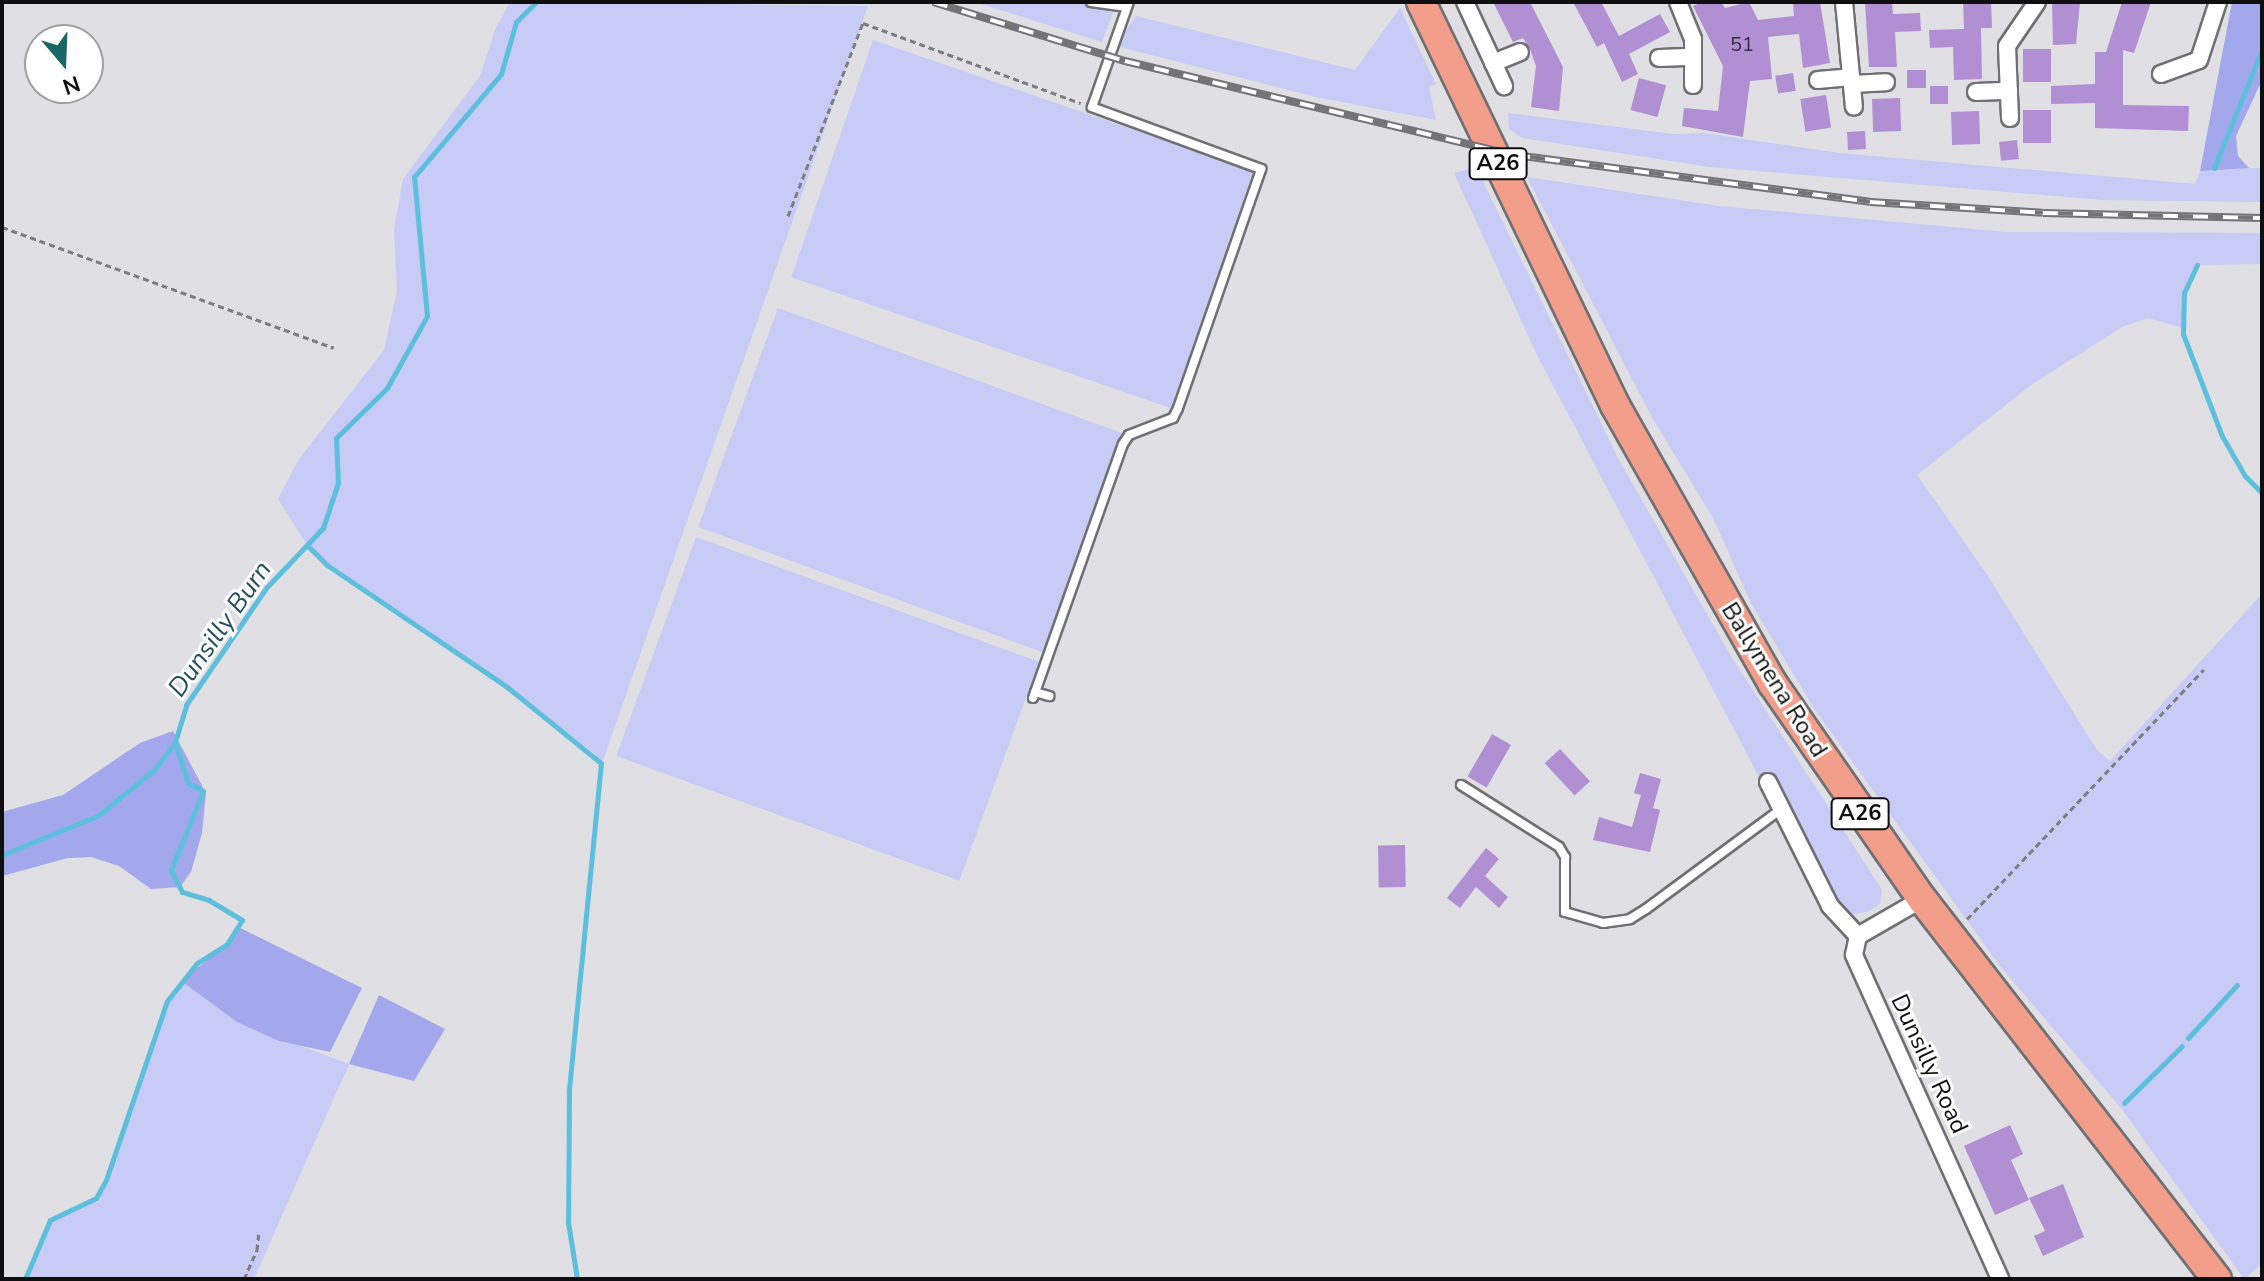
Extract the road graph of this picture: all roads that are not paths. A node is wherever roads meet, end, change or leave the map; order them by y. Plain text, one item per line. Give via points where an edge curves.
1 (1091, 2) edge
2 (1465, 2) edge
3 (1678, 2) edge
4 (1844, 2) edge
5 (2037, 2) edge
6 (2218, 2) edge
7 (1127, 4) edge
8 (1423, 8) edge
9 (1520, 52) dead end
10 (1693, 57) junction
11 (1659, 58) dead end
12 (1493, 63) junction
13 (2161, 74) dead end
14 (1818, 80) dead end
15 (1851, 80) junction
16 (1886, 82) dead end
17 (1693, 85) dead end
18 (1504, 86) dead end
19 (2009, 91) junction
20 (1976, 92) dead end
21 (1854, 107) dead end
22 (2010, 118) dead end
23 (1049, 696) dead end
24 (1768, 782) dead end
25 (1461, 785) dead end
26 (1780, 810) junction
27 (1922, 899) junction
28 (1858, 936) junction
29 (2000, 1279) edge
30 (2217, 1279) edge

1 - 7 lane
2 - 12 street
3 - 10 street via 1693,39
4 - 15 street
5 - 19 street via 2008,41
6 - 13 street via 2199,60
7 - 23 lane via 1092,107 1261,169 1173,418 1129,435 1123,444 1034,695
8 - 27 highway, Ballymena Road / A26 via 1587,350 1688,537 1773,684
9 - 12 street
10 - 11 street
10 - 17 street
12 - 18 street
14 - 15 street
15 - 16 street
15 - 21 street
19 - 20 street
19 - 22 street
24 - 26 street
25 - 26 lane via 1559,847 1565,857 1565,912 1603,923 1630,919 1646,909
26 - 28 street via 1830,906
27 - 28 street
27 - 30 highway, Ballymena Road / A26 via 1957,926
28 - 29 street, Dunsilly Road via 1854,955

